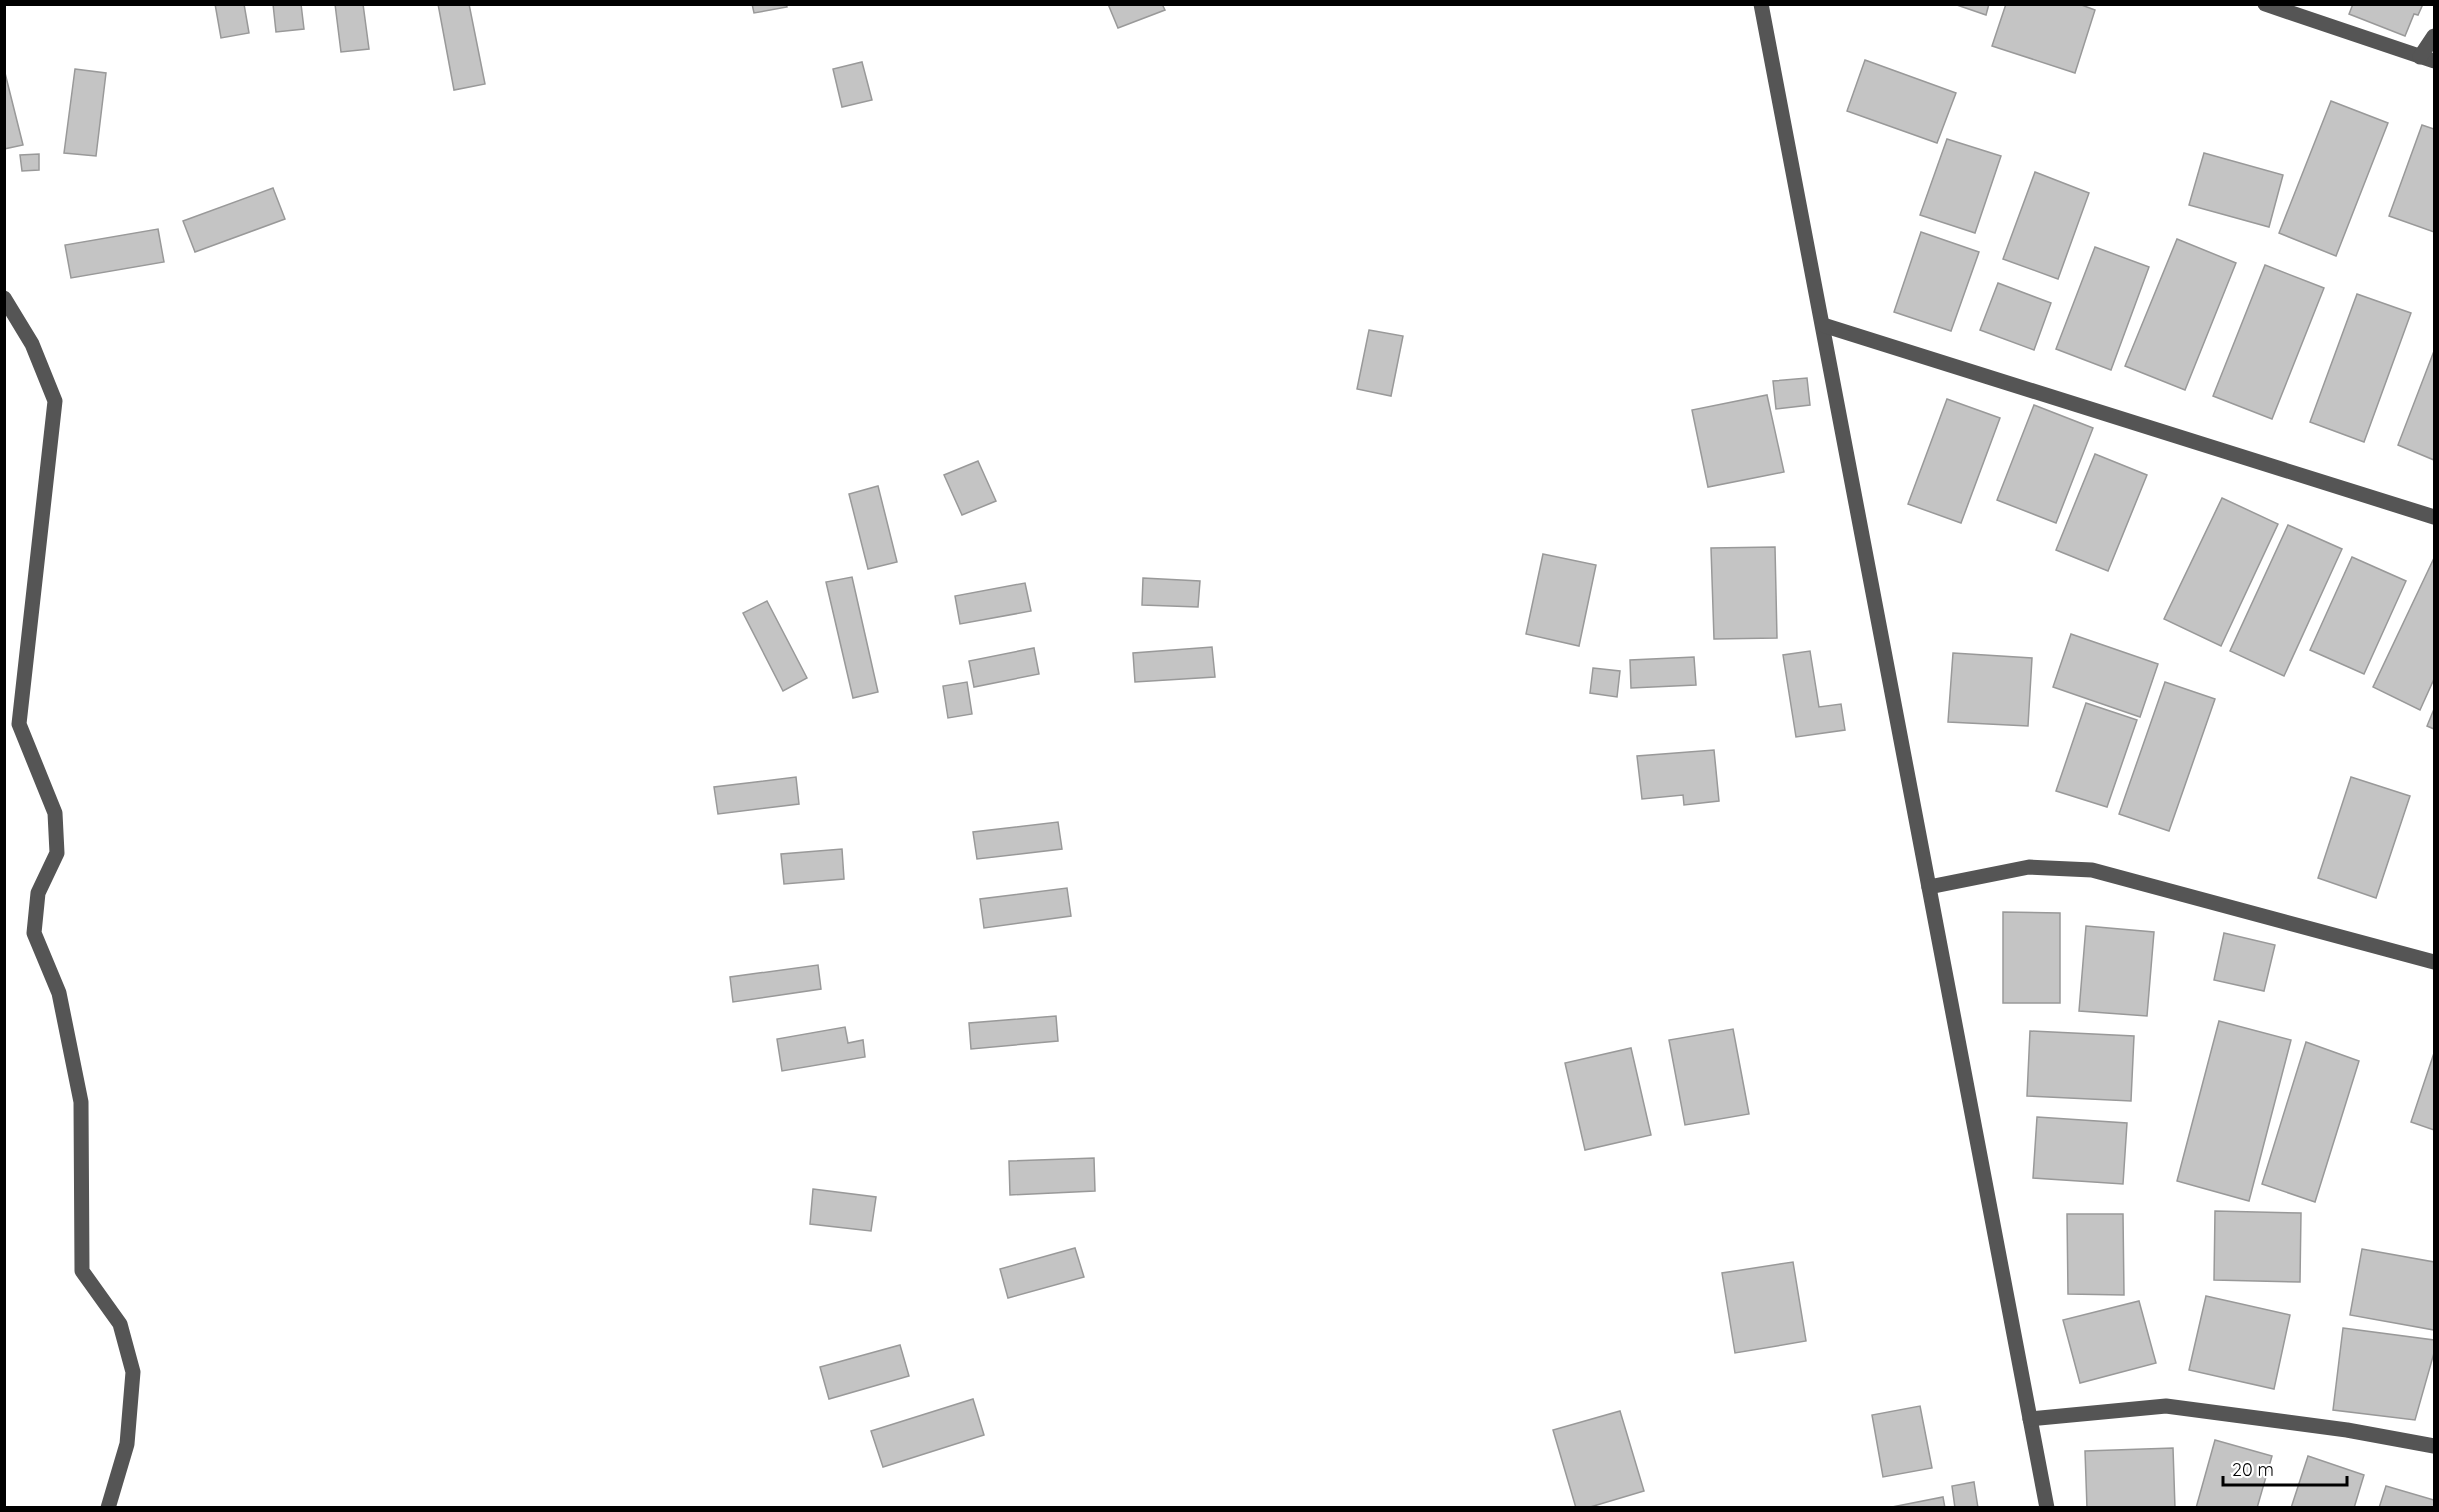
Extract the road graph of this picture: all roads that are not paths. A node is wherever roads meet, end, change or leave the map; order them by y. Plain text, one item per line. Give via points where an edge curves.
1 (1761, 4) edge
2 (2265, 4) edge
3 (2434, 36) edge
4 (2427, 59) edge
5 (4, 298) edge
6 (1823, 325) junction
7 (2434, 517) edge
8 (1929, 887) junction
9 (2434, 962) edge
10 (2030, 1419) junction
11 (2434, 1446) edge
12 (108, 1508) edge
13 (2047, 1508) edge

1 - 6 street
2 - 4 street
3 - 4 street
5 - 12 street via 32,344 55,401 19,724 55,813 57,853 38,893 34,933 59,993 81,1102 82,1271 120,1324 134,1372 127,1444
6 - 7 street
6 - 8 street
8 - 9 street via 2029,867 2092,870
8 - 10 street
10 - 11 street via 2166,1406
10 - 13 street

